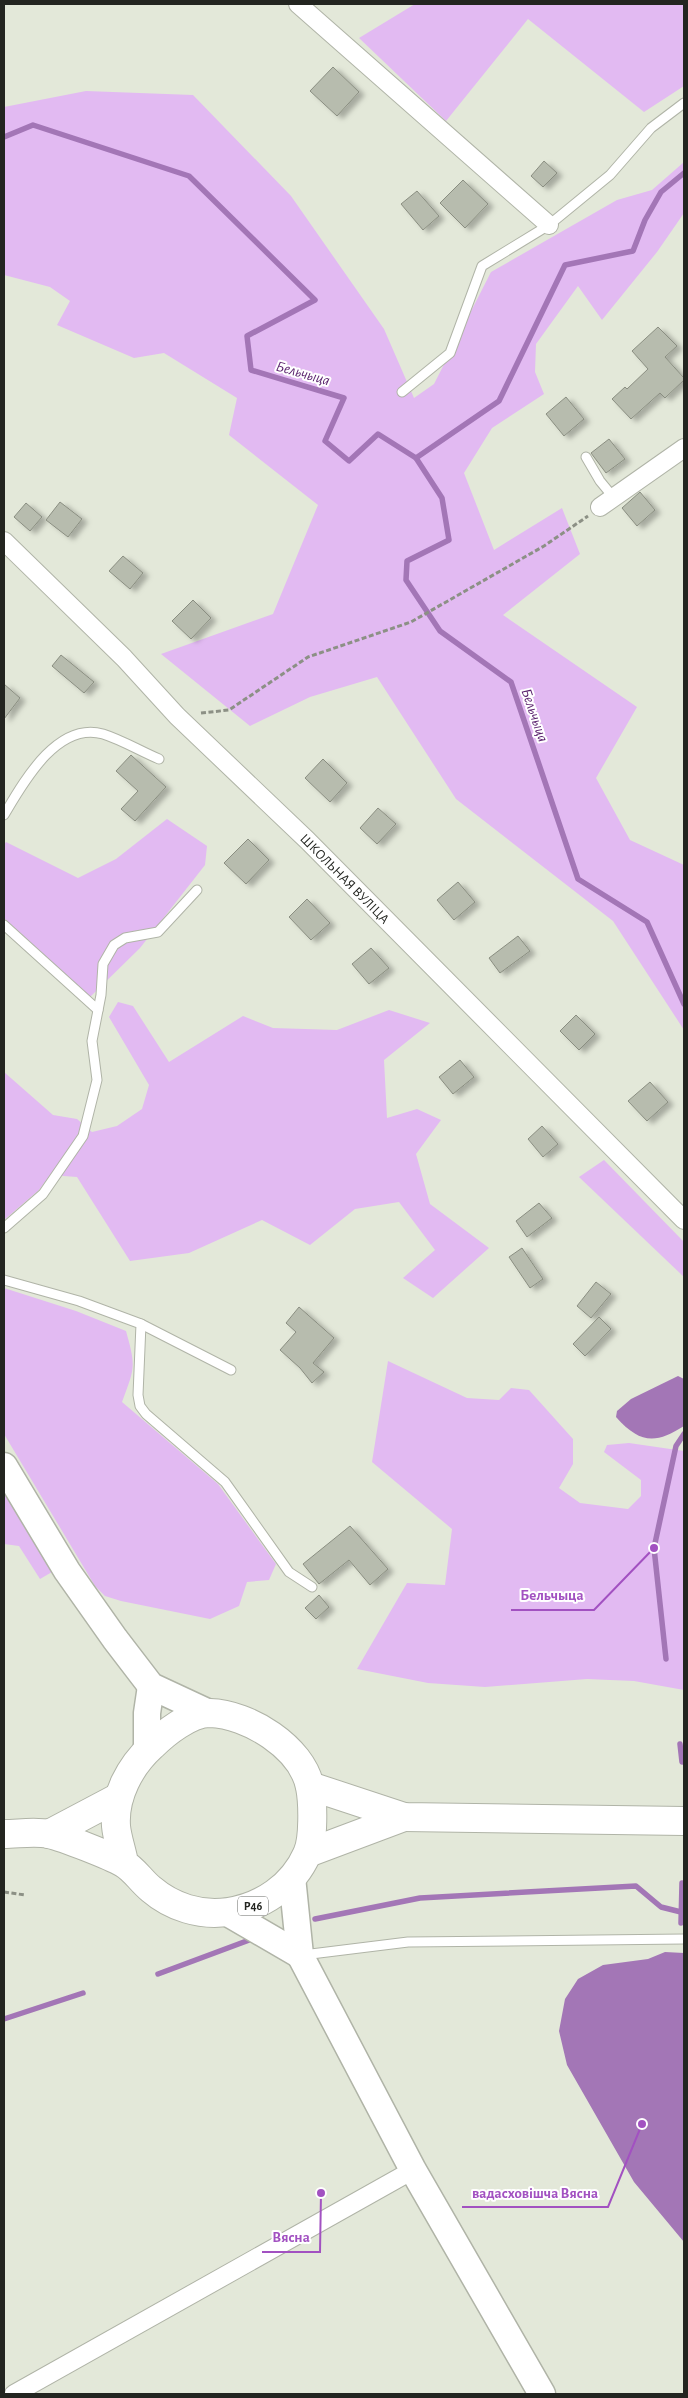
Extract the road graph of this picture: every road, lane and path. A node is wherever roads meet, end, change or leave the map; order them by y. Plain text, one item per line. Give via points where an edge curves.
1 (298, 4) edge
2 (684, 103) edge
3 (550, 225) junction
4 (402, 392) dead end
5 (684, 448) edge
6 (586, 457) dead end
7 (607, 502) junction
8 (4, 541) edge
9 (177, 716) junction
10 (159, 759) dead end
11 (4, 815) edge
12 (197, 890) dead end
13 (4, 925) edge
14 (98, 1010) junction
15 (684, 1220) edge
16 (4, 1228) edge
17 (4, 1280) edge
18 (141, 1324) junction
19 (231, 1370) dead end
20 (4, 1466) edge
21 (312, 1587) dead end
22 (151, 1686) junction
23 (208, 1713) junction
24 (146, 1750) junction
25 (310, 1786) junction
26 (119, 1797) junction
27 (404, 1817) junction
28 (684, 1822) edge
29 (4, 1834) edge
30 (49, 1834) junction
31 (308, 1853) junction
32 (124, 1863) junction
33 (292, 1877) junction
34 (4, 1892) edge
35 (25, 1895) dead end
36 (226, 1912) junction
37 (684, 1939) edge
38 (300, 1955) junction
39 (413, 2170) junction
40 (14, 2394) edge
41 (542, 2394) edge

1 - 3 street
2 - 3 lane via 651,128 610,175
3 - 4 lane via 482,266 450,353
5 - 7 street
6 - 7 lane via 600,481
7 - 9 path via 544,546 411,622 308,657 229,710
8 - 9 street, ШКОЛЬНАЯ ВУЛІЦА via 124,658
9 - 15 street, ШКОЛЬНАЯ ВУЛІЦА via 308,840
10 - 11 lane via 101,734 78,733 54,745
12 - 14 lane via 158,932 125,938 114,945 103,964
13 - 14 lane
14 - 16 lane via 92,1042 97,1080 83,1136 43,1194
17 - 18 lane via 79,1301
18 - 19 lane
18 - 21 lane via 140,1406 226,1482 289,1572
20 - 22 main road via 67,1571
22 - 23 main road
22 - 24 main road
23 - 24 main road via 174,1726
23 - 25 main road, Р46 via 254,1723 295,1754
24 - 26 main road via 130,1770
25 - 27 main road
25 - 31 main road, Р46 via 312,1819
26 - 30 main road, Р46
26 - 32 main road via 116,1826
27 - 28 main road
27 - 31 main road
29 - 30 main road, Р46
30 - 32 main road, Р46
31 - 33 main road, Р46
32 - 36 main road, Р46 via 151,1889 176,1905 202,1913
33 - 36 main road, Р46 via 273,1895 249,1908
33 - 38 main road
34 - 35 path
36 - 38 main road
37 - 38 lane via 408,1942
38 - 39 main road
39 - 40 street
39 - 41 main road

